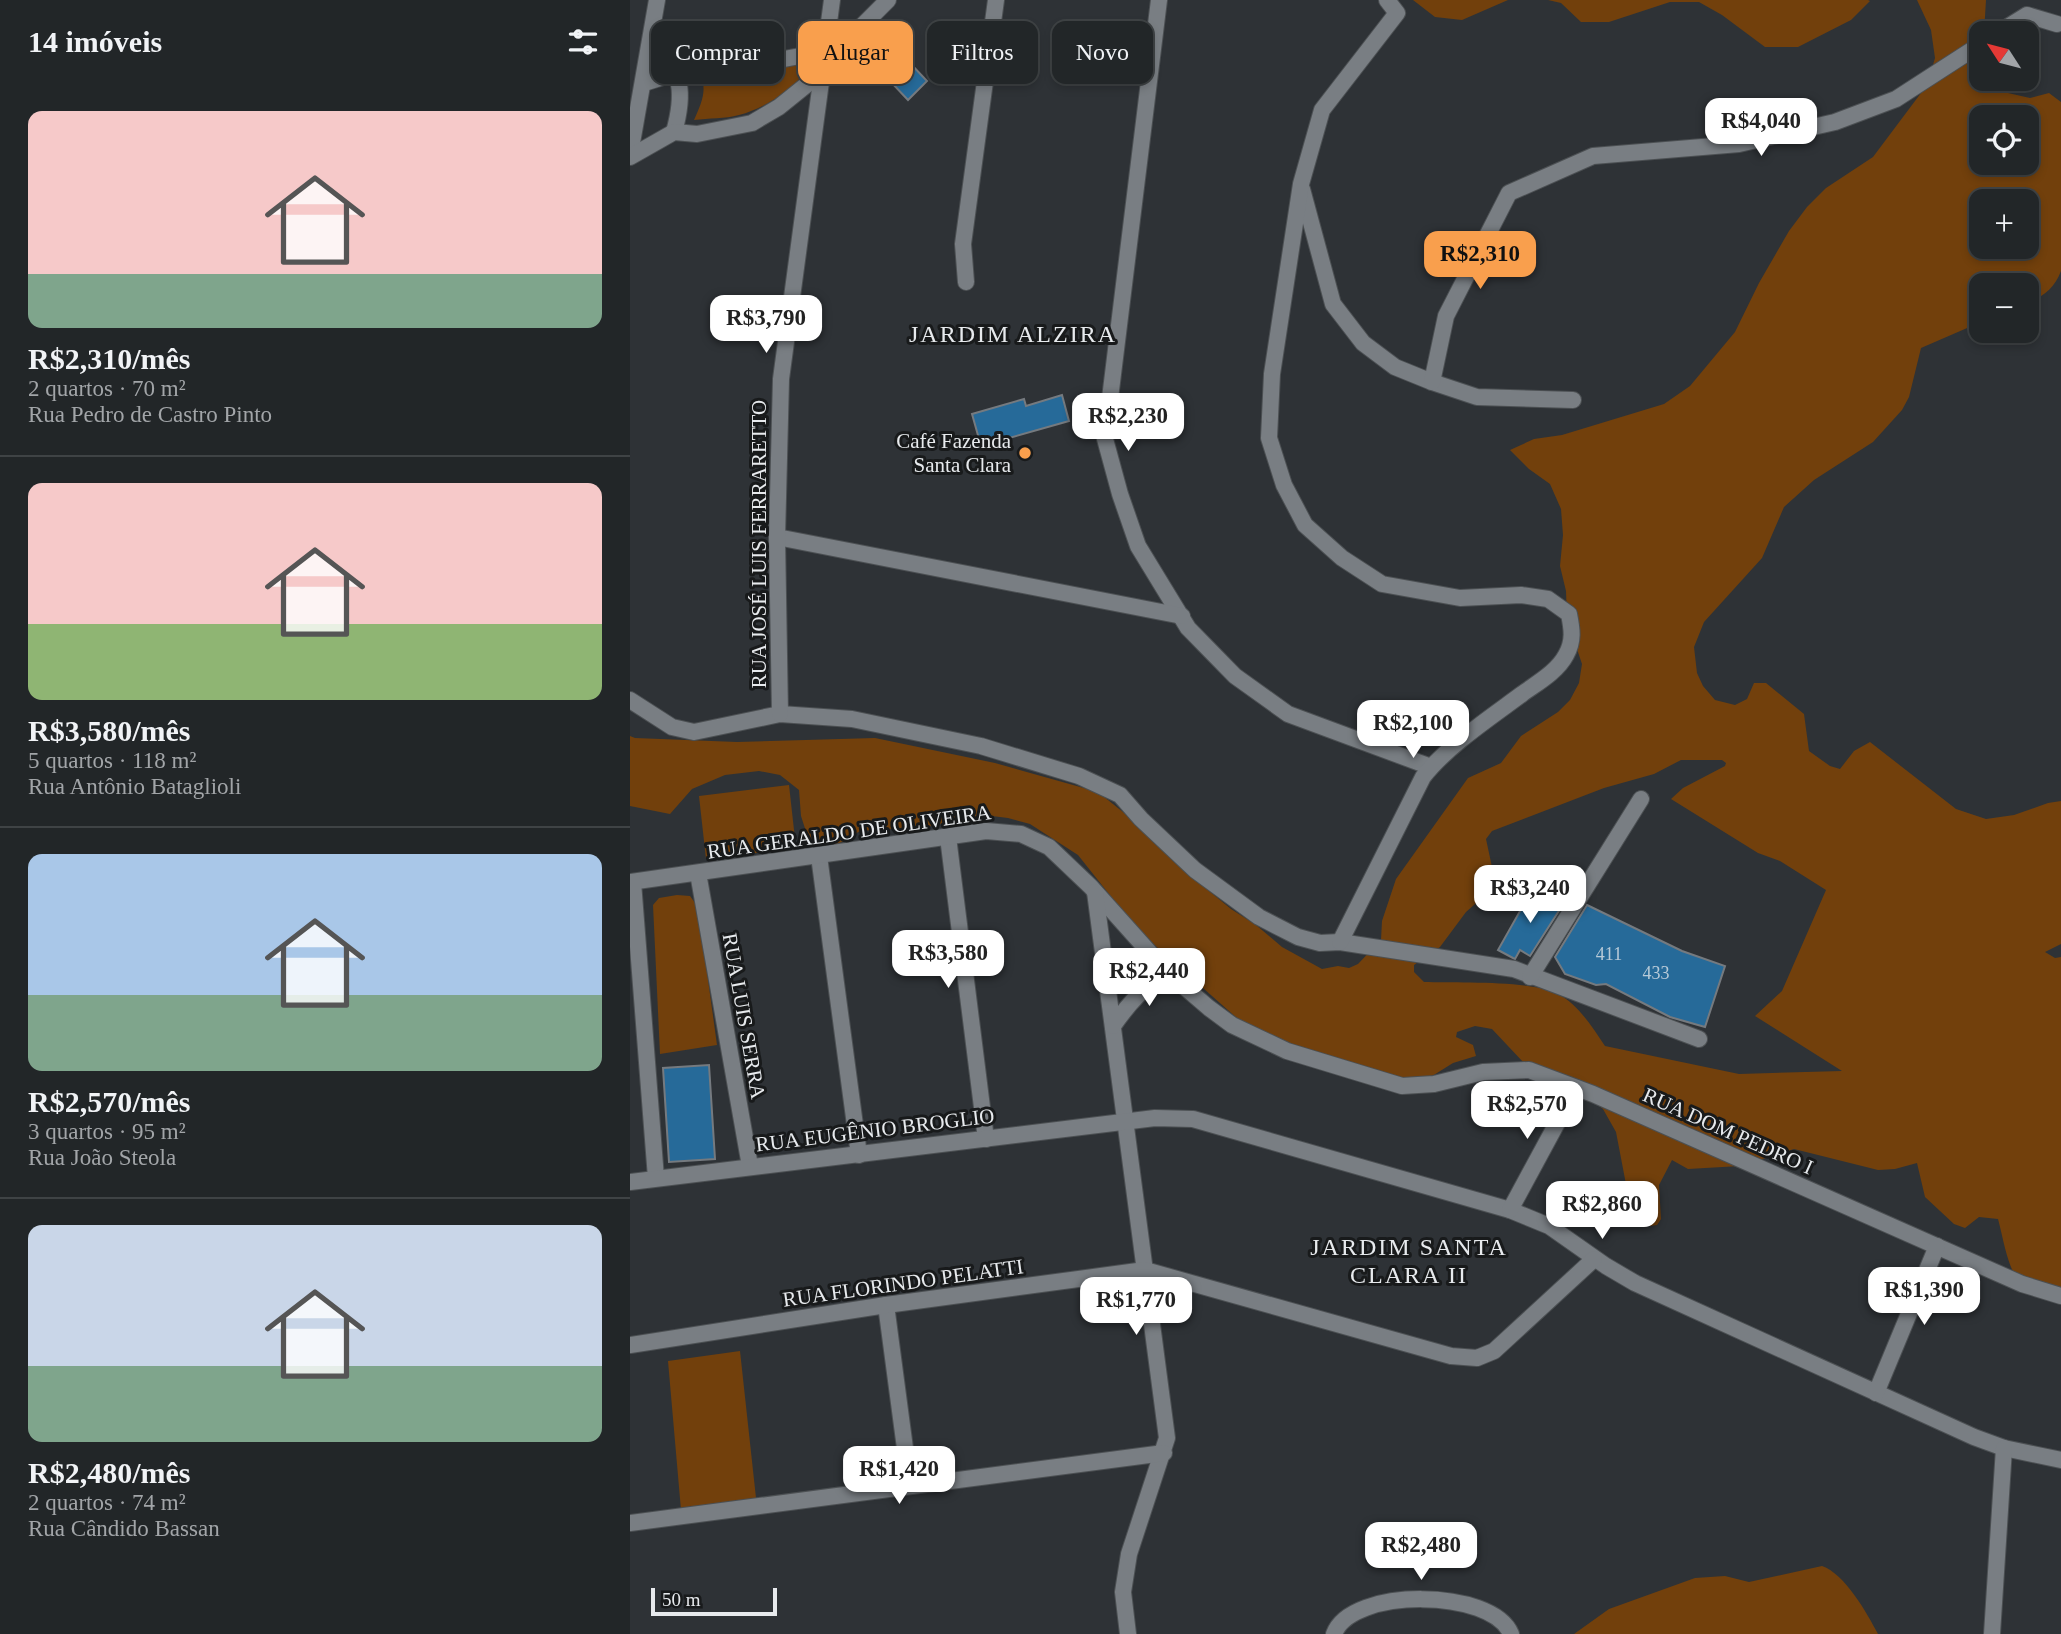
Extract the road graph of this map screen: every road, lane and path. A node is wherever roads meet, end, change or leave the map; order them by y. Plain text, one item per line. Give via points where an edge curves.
1 (657, 0) edge
2 (832, 0) edge
3 (888, 0) edge
4 (996, 0) edge
5 (1158, 0) edge
6 (1392, 7) edge
7 (654, 21) edge
8 (829, 21) edge
9 (867, 21) edge
10 (2017, 21) edge
11 (2057, 24) dead end
12 (651, 40) edge
13 (1969, 52) edge
14 (651, 81) edge
15 (644, 83) junction
16 (679, 84) edge
17 (808, 84) edge
18 (821, 84) edge
19 (674, 132) junction
20 (630, 156) edge
21 (1301, 184) junction
22 (966, 282) dead end
23 (1432, 383) junction
24 (1573, 400) dead end
25 (777, 537) junction
26 (1182, 616) junction
27 (630, 700) edge
28 (780, 714) junction
29 (1431, 766) junction
30 (1641, 799) dead end
31 (948, 837) junction
32 (819, 856) junction
33 (698, 873) junction
34 (632, 882) edge
35 (1095, 892) junction
36 (1340, 942) junction
37 (1167, 972) junction
38 (1530, 977) junction
39 (1113, 1026) junction
40 (1699, 1039) dead end
41 (1576, 1088) junction
42 (1126, 1122) junction
43 (986, 1139) junction
44 (859, 1155) junction
45 (750, 1166) junction
46 (656, 1178) junction
47 (630, 1182) edge
48 (1510, 1210) junction
49 (1937, 1247) junction
50 (1594, 1259) junction
51 (1145, 1270) junction
52 (2061, 1296) edge
53 (886, 1306) junction
54 (630, 1345) edge
55 (1876, 1393) junction
56 (2004, 1448) junction
57 (1164, 1453) junction
58 (2061, 1460) edge
59 (909, 1486) junction
60 (630, 1522) edge
61 (1128, 1634) edge
62 (1334, 1634) edge
63 (1510, 1634) edge
64 (1992, 1634) edge

1 - 7 street
2 - 8 street, RUA JOSÉ LUIS FERRARETTO
3 - 9 street
4 - 22 street via 963,244
5 - 26 street via 1105,439 1138,546
6 - 21 street via 1322,110
10 - 11 street via 2027,15
12 - 15 street
13 - 23 street via 1896,99 1835,122 1740,144 1593,156 1509,193 1446,316
14 - 15 street
15 - 20 street
16 - 19 street via 680,111
17 - 19 street via 752,122 696,134
18 - 25 street, RUA JOSÉ LUIS FERRARETTO via 781,379
19 - 20 street
21 - 23 street via 1333,304 1363,343 1395,367
21 - 29 street via 1272,374 1269,438 1284,485 1305,525 1342,558 1382,584 1460,598 1521,595 1548,599 1569,614 1573,637 1565,657 1551,673
23 - 24 street via 1477,397
25 - 26 street
25 - 28 street, RUA JOSÉ LUIS FERRARETTO
26 - 29 street via 1235,677 1288,714
27 - 28 street via 672,727 694,732
28 - 36 street via 852,719 981,746 1079,776 1120,796 1195,870 1259,917 1298,937
29 - 36 street
30 - 38 street
31 - 32 street, RUA GERALDO DE OLIVEIRA
31 - 35 street, RUA GERALDO DE OLIVEIRA via 986,831 1021,834 1049,847
31 - 43 street
32 - 33 street, RUA GERALDO DE OLIVEIRA
32 - 44 street
33 - 34 street, RUA GERALDO DE OLIVEIRA
33 - 45 street, RUA LUIS SERRA
34 - 46 street
35 - 37 street, RUA DOM PEDRO I
35 - 39 street
36 - 38 street via 1514,969
37 - 39 street via 1145,986
37 - 41 street, RUA DOM PEDRO I via 1232,1025 1258,1038 1402,1086 1483,1072 1529,1070
38 - 40 street
39 - 42 street
41 - 48 street
41 - 49 street, RUA DOM PEDRO I
42 - 43 street, RUA EUGÊNIO BROGLIO
42 - 48 street, RUA EUGÊNIO BROGLIO via 1193,1119
42 - 51 street
43 - 44 street, RUA EUGÊNIO BROGLIO
44 - 45 street, RUA EUGÊNIO BROGLIO
45 - 46 street, RUA EUGÊNIO BROGLIO
46 - 47 street, RUA EUGÊNIO BROGLIO
48 - 50 street, RUA EUGÊNIO BROGLIO via 1549,1226
49 - 52 street, RUA DOM PEDRO I
49 - 55 street
50 - 51 street, RUA FLORINDO PELATTI via 1494,1351 1477,1358 1451,1356
50 - 55 street, RUA EUGÊNIO BROGLIO via 1635,1283
51 - 53 street, RUA FLORINDO PELATTI
51 - 57 street via 1167,1438
53 - 54 street, RUA FLORINDO PELATTI
53 - 59 street
55 - 56 street, RUA EUGÊNIO BROGLIO
56 - 58 street, RUA EUGÊNIO BROGLIO
56 - 64 street
57 - 59 street
57 - 61 street via 1129,1554 1123,1592
59 - 60 street
62 - 63 street via 1352,1612 1400,1600 1444,1600 1483,1609

